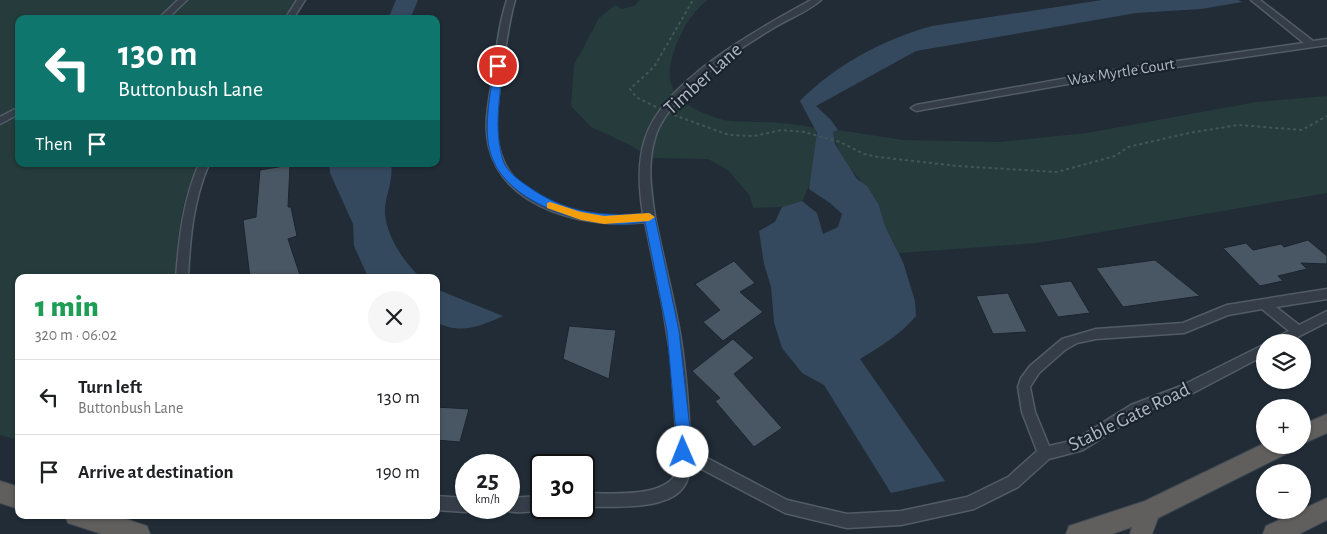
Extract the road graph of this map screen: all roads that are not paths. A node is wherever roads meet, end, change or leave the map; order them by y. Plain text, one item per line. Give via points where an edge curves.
1 (183, 0) edge
2 (301, 0) edge
3 (511, 0) edge
4 (817, 0) edge
5 (1255, 0) edge
6 (166, 15) edge
7 (292, 15) edge
8 (1327, 42) edge
9 (1311, 44) junction
10 (916, 108) dead end
11 (15, 112) edge
12 (0, 121) edge
13 (203, 167) edge
14 (650, 217) junction
15 (182, 274) edge
16 (1327, 294) edge
17 (1264, 304) junction
18 (1327, 316) edge
19 (1299, 332) junction
20 (1295, 334) edge
21 (1256, 354) edge
22 (1327, 423) edge
23 (1311, 431) edge
24 (683, 452) junction
25 (1045, 453) junction
26 (1265, 454) edge
27 (0, 492) edge
28 (15, 497) edge
29 (595, 499) edge
30 (440, 504) edge
31 (455, 505) edge
32 (1327, 510) edge
33 (1150, 511) junction
34 (89, 519) edge
35 (139, 534) edge
36 (1078, 534) edge
37 (1141, 534) edge
38 (1274, 534) edge

1 - 6 street
2 - 7 street
3 - 14 street via 504,26 492,120 494,147 501,167 520,188 559,209 604,220
4 - 14 street, Timber Lane via 735,47 694,81 666,111 657,123 647,150
5 - 9 street
8 - 9 street, Wax Myrtle Court
9 - 10 street, Wax Myrtle Court via 1101,75
11 - 12 street
13 - 15 street via 193,192 184,234
14 - 24 street, Timber Lane via 673,331
16 - 17 street, Stable Gate Road
17 - 19 street
17 - 25 street, Stable Gate Road via 1227,310 1184,328 1096,334 1065,343 1032,372 1024,387 1036,435
18 - 19 street
19 - 20 street
21 - 25 street, Stable Gate Road via 1186,390 1136,409 1078,446
22 - 23 highway
24 - 25 street, Stable Gate Road via 785,506 847,521 901,518 969,504 1012,482
24 - 29 street, Timber Lane via 682,479 675,487 660,495
26 - 33 highway
27 - 28 highway
30 - 31 street
32 - 38 highway
33 - 36 highway
33 - 37 highway
34 - 35 highway

